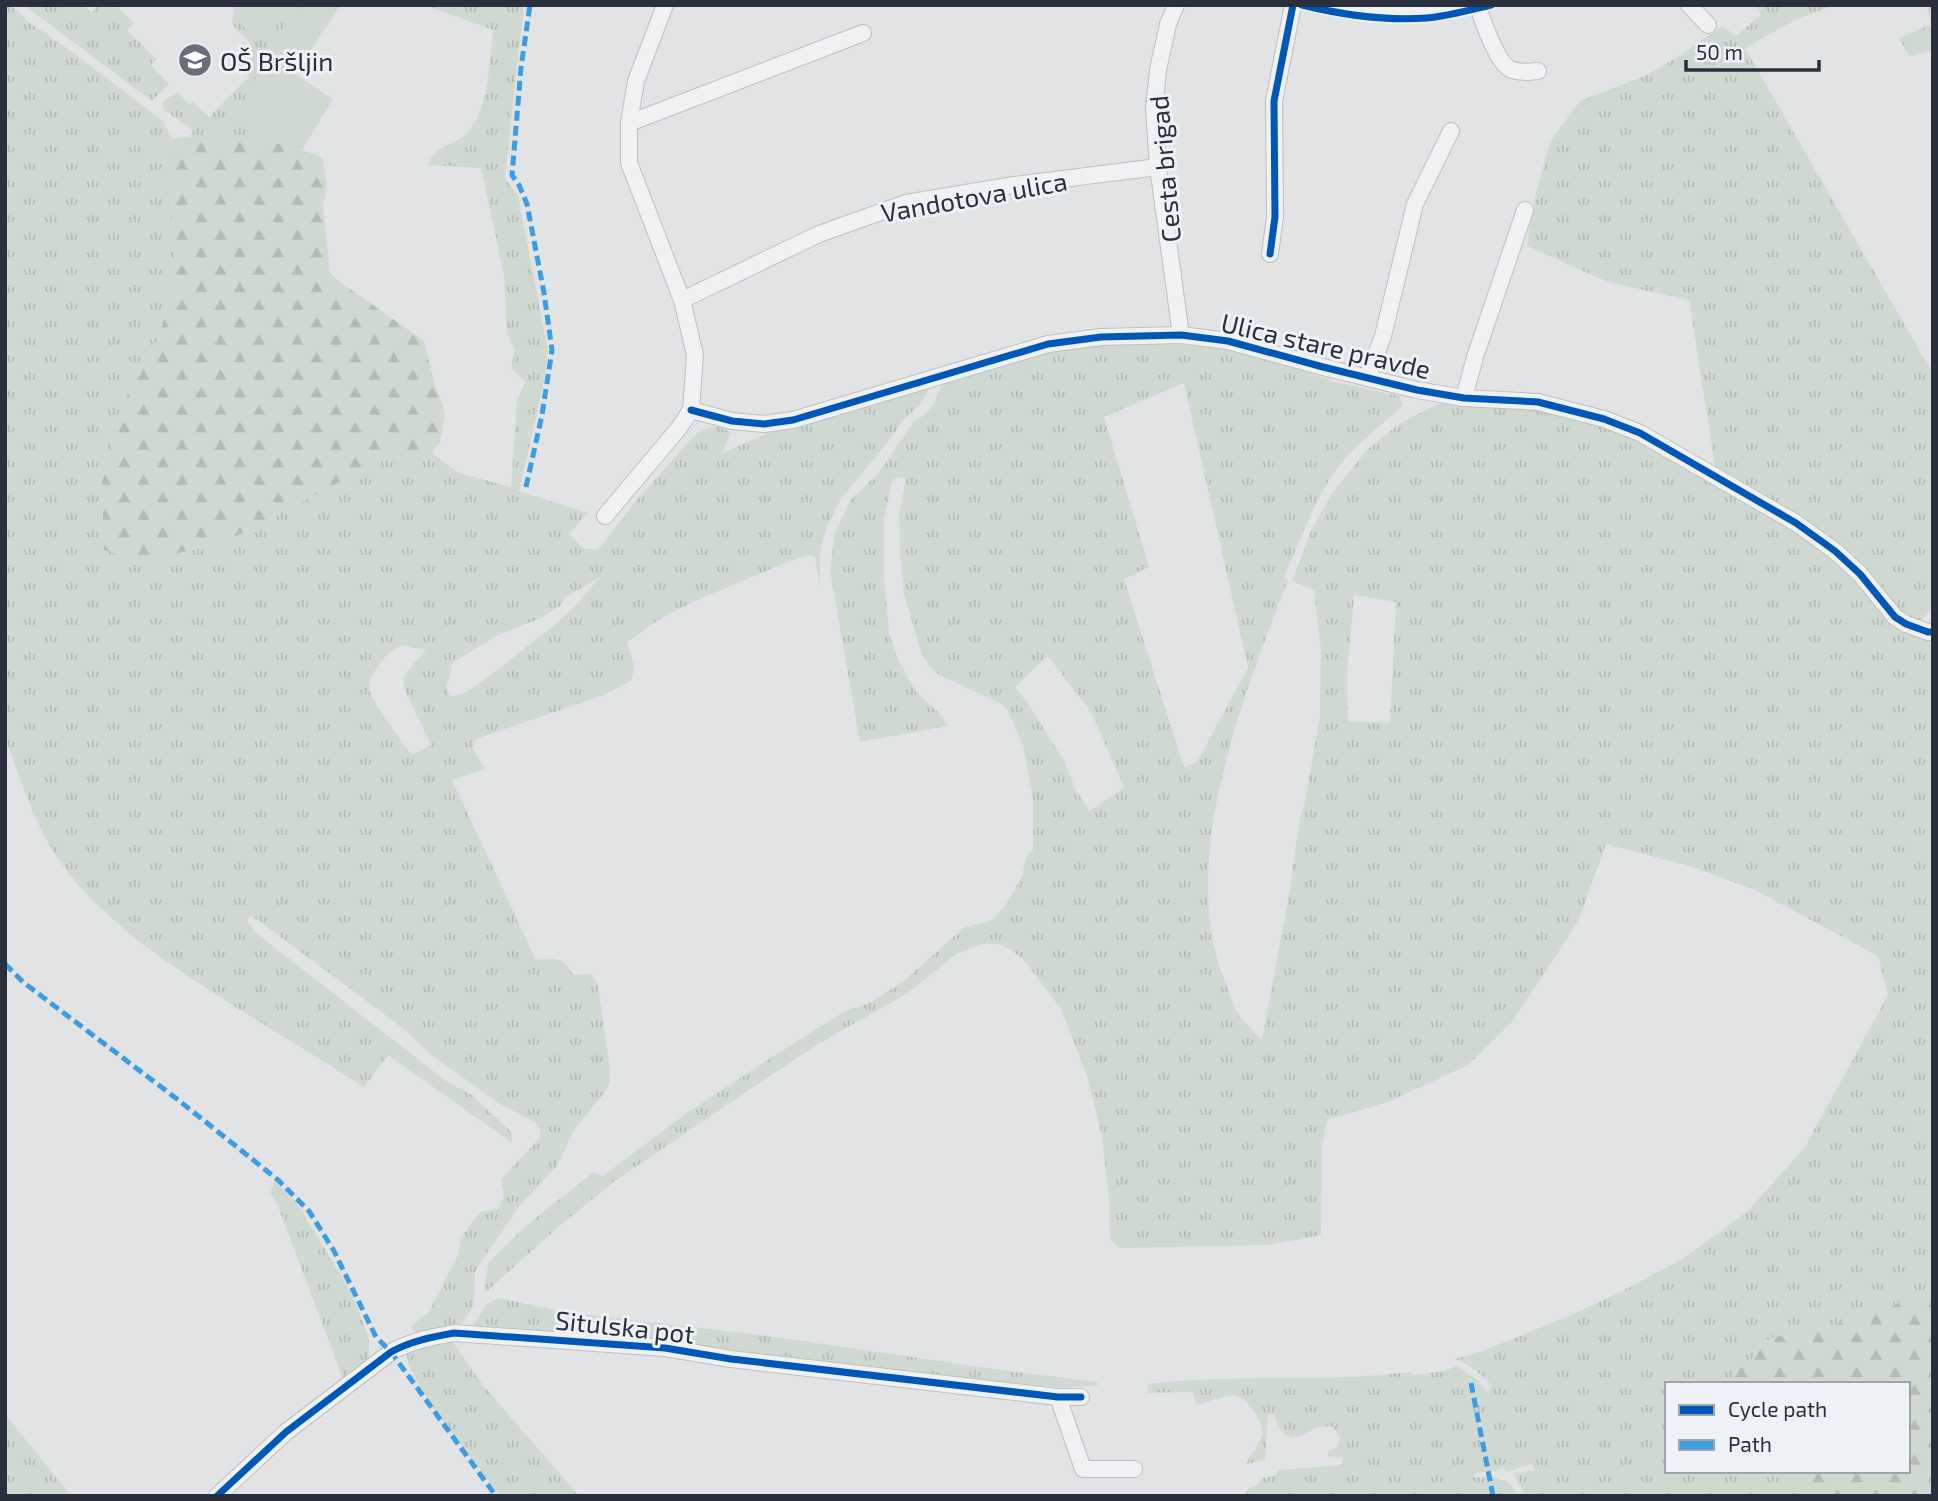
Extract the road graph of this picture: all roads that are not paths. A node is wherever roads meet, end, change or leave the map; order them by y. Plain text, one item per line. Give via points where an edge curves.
1 (665, 5) edge
2 (1176, 5) edge
3 (1293, 5) edge
4 (1328, 5) edge
5 (1468, 5) edge
6 (1478, 5) edge
7 (1689, 5) edge
8 (1707, 25) dead end
9 (863, 33) dead end
10 (1538, 71) dead end
11 (629, 123) junction
12 (1451, 131) dead end
13 (1158, 167) junction
14 (1525, 210) dead end
15 (1270, 254) dead end
16 (682, 300) junction
17 (1181, 335) junction
18 (1367, 378) junction
19 (1464, 398) junction
20 (691, 410) junction
21 (605, 516) dead end
22 (1933, 632) edge
23 (1058, 1397) junction
24 (1081, 1397) dead end
25 (1134, 1469) dead end
26 (217, 1496) edge

1 - 11 street via 636,80
2 - 13 street, Cesta brigad via 1158,70 1154,109
3 - 15 street via 1274,101 1275,206
4 - 5 street via 1390,14
6 - 10 street via 1504,64 1510,69
7 - 8 street
9 - 11 street
11 - 16 street via 629,163
12 - 18 street, Ulica stare pravde via 1415,204 1382,337
13 - 16 street, Vandotova ulica via 906,204 819,234
13 - 17 street, Cesta brigad
14 - 19 street
16 - 20 street via 695,355
17 - 18 street, Ulica stare pravde via 1228,341
17 - 20 street, Ulica stare pravde via 1048,344 793,420 764,424 732,421
18 - 19 street, Ulica stare pravde
19 - 22 street, Ulica stare pravde via 1538,402 1640,433 1796,523 1860,574 1895,617
20 - 21 street
23 - 24 street, Situlska pot
23 - 25 street via 1083,1469
23 - 26 street, Situlska pot via 665,1348 454,1333 391,1352 286,1432

